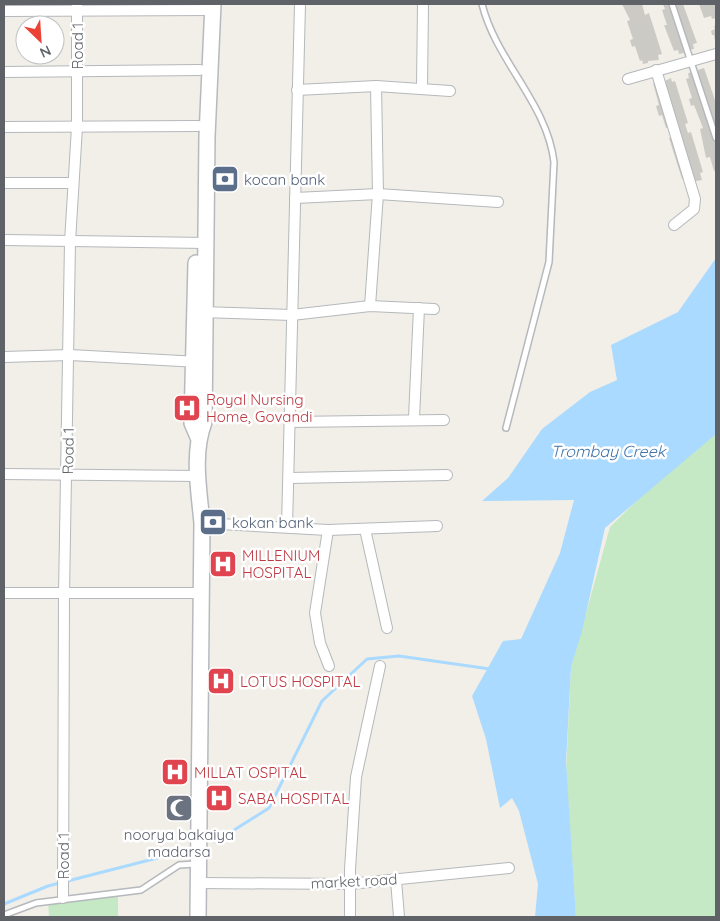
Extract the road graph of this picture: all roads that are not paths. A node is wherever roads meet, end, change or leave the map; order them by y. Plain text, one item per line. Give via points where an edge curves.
1 (300, 4) edge
2 (423, 4) edge
3 (482, 4) edge
4 (672, 4) edge
5 (77, 7) edge
6 (208, 7) edge
7 (4, 11) edge
8 (716, 54) edge
9 (692, 61) junction
10 (77, 70) junction
11 (200, 70) junction
12 (656, 70) junction
13 (4, 72) edge
14 (628, 79) dead end
15 (376, 86) junction
16 (422, 88) junction
17 (297, 90) junction
18 (450, 91) dead end
19 (4, 126) edge
20 (198, 126) junction
21 (77, 127) junction
22 (716, 138) edge
23 (73, 183) junction
24 (4, 184) edge
25 (378, 194) junction
26 (295, 198) junction
27 (498, 202) dead end
28 (674, 225) dead end
29 (4, 240) edge
30 (70, 242) junction
31 (201, 243) junction
32 (370, 306) junction
33 (418, 308) junction
34 (434, 309) dead end
35 (200, 312) junction
36 (292, 315) junction
37 (70, 355) junction
38 (4, 357) edge
39 (199, 362) junction
40 (414, 418) junction
41 (444, 420) dead end
42 (290, 422) junction
43 (506, 428) dead end
44 (4, 474) edge
45 (68, 474) junction
46 (447, 474) dead end
47 (197, 476) junction
48 (288, 478) junction
49 (202, 523) junction
50 (437, 526) dead end
51 (287, 527) junction
52 (365, 528) junction
53 (328, 530) junction
54 (4, 593) edge
55 (201, 593) junction
56 (64, 594) junction
57 (387, 628) dead end
58 (329, 666) dead end
59 (380, 666) dead end
60 (199, 863) junction
61 (509, 868) dead end
62 (396, 880) junction
63 (199, 883) junction
64 (350, 884) junction
65 (63, 898) junction
66 (4, 915) edge
67 (198, 917) edge
68 (350, 917) edge
69 (399, 917) edge

1 - 17 street
2 - 16 street
3 - 43 lane via 493,32 544,122 554,162 549,262
4 - 9 lane
5 - 6 street
5 - 7 street
5 - 10 street, Road 1
6 - 11 street
6 - 31 street via 207,136
8 - 9 street
9 - 12 street
9 - 22 lane
10 - 11 street
10 - 13 street
10 - 21 street, Road 1
11 - 20 street
12 - 14 street
12 - 28 street via 695,199 694,209
15 - 16 street
15 - 17 street
15 - 25 street
16 - 18 street
17 - 26 street
19 - 21 street
20 - 21 street
20 - 31 street
21 - 23 street, Road 1
23 - 24 street
23 - 30 street, Road 1
25 - 26 street
25 - 27 street
25 - 32 street
26 - 36 street
29 - 30 street
30 - 31 street
30 - 37 street, Road 1
31 - 35 street
32 - 33 street
32 - 36 street
33 - 34 street
33 - 40 street
35 - 36 street
35 - 39 street
36 - 42 street
37 - 38 street
37 - 39 street
37 - 45 street, Road 1
39 - 47 street via 192,423 198,437
40 - 41 street
40 - 42 street
42 - 48 street
44 - 45 street
45 - 47 street
45 - 56 street, Road 1
46 - 48 street
47 - 49 street
48 - 51 street
49 - 51 street
49 - 55 street
50 - 52 street
51 - 53 street
52 - 53 street
52 - 57 street
53 - 58 street via 315,620
54 - 56 street
55 - 56 street
55 - 60 street
56 - 65 street, Road 1
59 - 64 street via 356,777
60 - 63 street
60 - 65 lane via 179,864 141,890
61 - 62 street, market road
62 - 64 street, market road
62 - 69 street
63 - 64 street, market road
63 - 67 street
64 - 68 street
65 - 66 lane via 36,902

